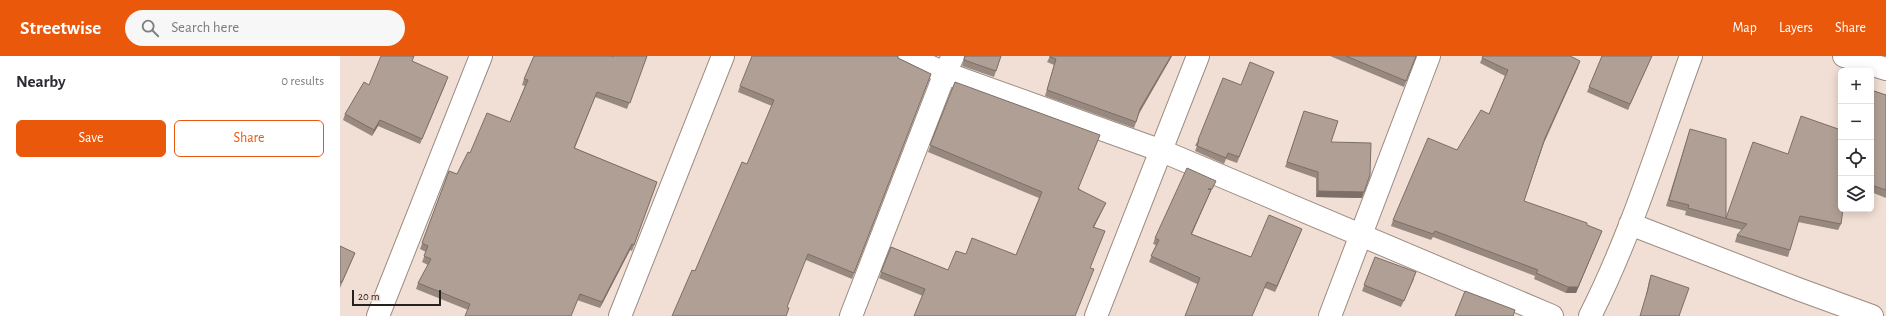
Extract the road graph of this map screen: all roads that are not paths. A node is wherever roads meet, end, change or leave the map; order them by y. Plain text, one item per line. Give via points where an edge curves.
1 (481, 56) edge
2 (723, 56) edge
3 (906, 56) edge
4 (1198, 56) edge
5 (1429, 56) edge
6 (1691, 56) edge
7 (1844, 56) edge
8 (949, 65) edge
9 (1886, 69) edge
10 (1162, 151) junction
11 (1630, 224) junction
12 (1361, 235) junction
13 (378, 316) edge
14 (620, 316) edge
15 (851, 316) edge
16 (1096, 316) edge
17 (1330, 316) edge
18 (1552, 316) edge
19 (1590, 316) edge
20 (1872, 316) edge

1 - 13 street
2 - 14 street
3 - 8 street
4 - 10 street
5 - 12 street
6 - 11 street
7 - 9 street
8 - 10 street
8 - 15 street
10 - 12 street
10 - 16 street
11 - 19 street
11 - 20 street
12 - 17 street
12 - 18 street

